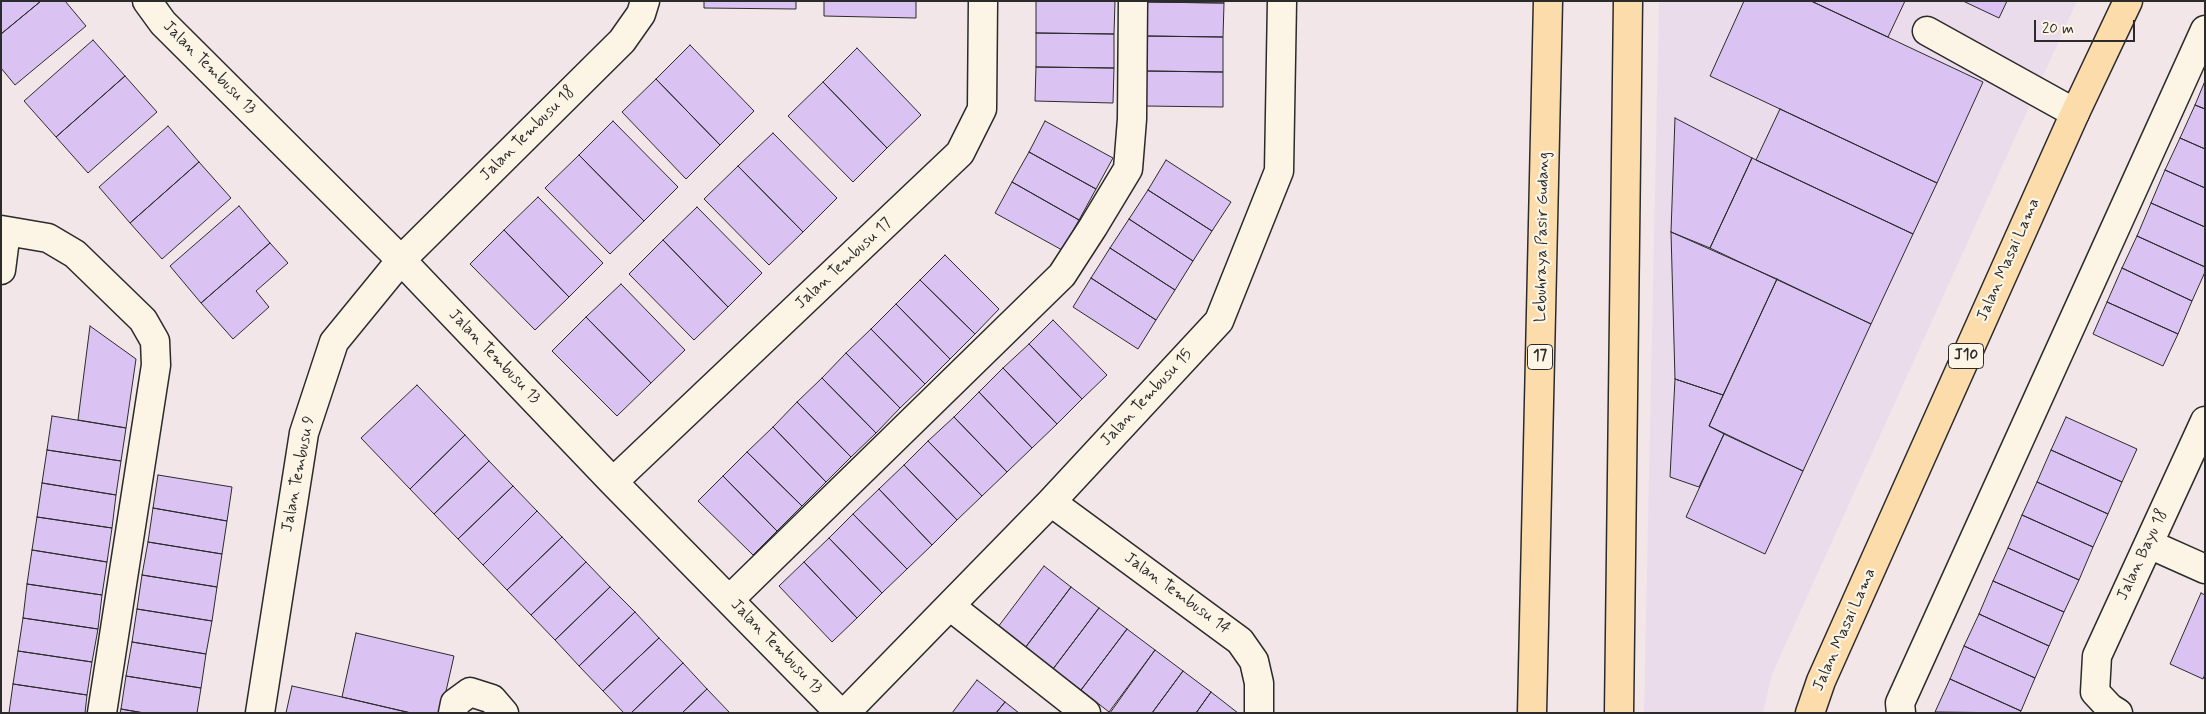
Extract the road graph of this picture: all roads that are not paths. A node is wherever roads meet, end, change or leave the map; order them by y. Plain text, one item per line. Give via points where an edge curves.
1 (147, 1) edge
2 (645, 1) edge
3 (984, 1) edge
4 (1134, 1) edge
5 (1282, 1) edge
6 (1548, 1) edge
7 (1628, 1) edge
8 (2128, 1) edge
9 (2205, 30) edge
10 (1927, 31) dead end
11 (2075, 113) junction
12 (4, 231) edge
13 (401, 260) junction
14 (1, 270) edge
15 (2205, 421) edge
16 (613, 482) junction
17 (1051, 502) junction
18 (2149, 544) junction
19 (2205, 569) edge
20 (729, 600) junction
21 (950, 606) junction
22 (102, 713) edge
23 (260, 713) edge
24 (453, 713) edge
25 (504, 713) edge
26 (840, 713) edge
27 (845, 713) edge
28 (1086, 713) edge
29 (1259, 713) edge
30 (1532, 713) edge
31 (1619, 713) edge
32 (1810, 713) edge
33 (1901, 713) edge
34 (2118, 713) edge

1 - 13 street, Jalan Tembusu 13 via 163,23
2 - 13 street, Jalan Tembusu 18 via 641,14 622,41
3 - 16 street, Jalan Tembusu 17 via 982,109 960,153
4 - 20 street via 1128,169 1062,275
5 - 17 street, Jalan Tembusu 15 via 1279,171 1219,321
6 - 30 main road, Lebuhraya Pasir Gudang / 17
7 - 31 main road
8 - 11 main road, Jalan Masai Lama / J10
9 - 33 street via 1900,703
10 - 11 street
11 - 32 main road, Jalan Masai Lama / J10 via 1829,663
12 - 14 street
12 - 22 street via 48,238 76,254 143,320 155,341 156,365
13 - 16 street, Jalan Tembusu 13
13 - 23 street, Jalan Tembusu 9 via 334,342 304,433
15 - 18 street, Jalan Bayu 18
16 - 20 street, Jalan Tembusu 13
17 - 21 street, Jalan Tembusu 15
17 - 29 street, Jalan Tembusu 14 via 1240,641 1254,660 1259,683
18 - 19 street
18 - 34 street, Jalan Bayu 18 via 2097,656 2095,692
20 - 26 street, Jalan Tembusu 13
21 - 27 street, Jalan Tembusu 15
21 - 28 street
24 - 25 street via 455,703 470,692 492,699

